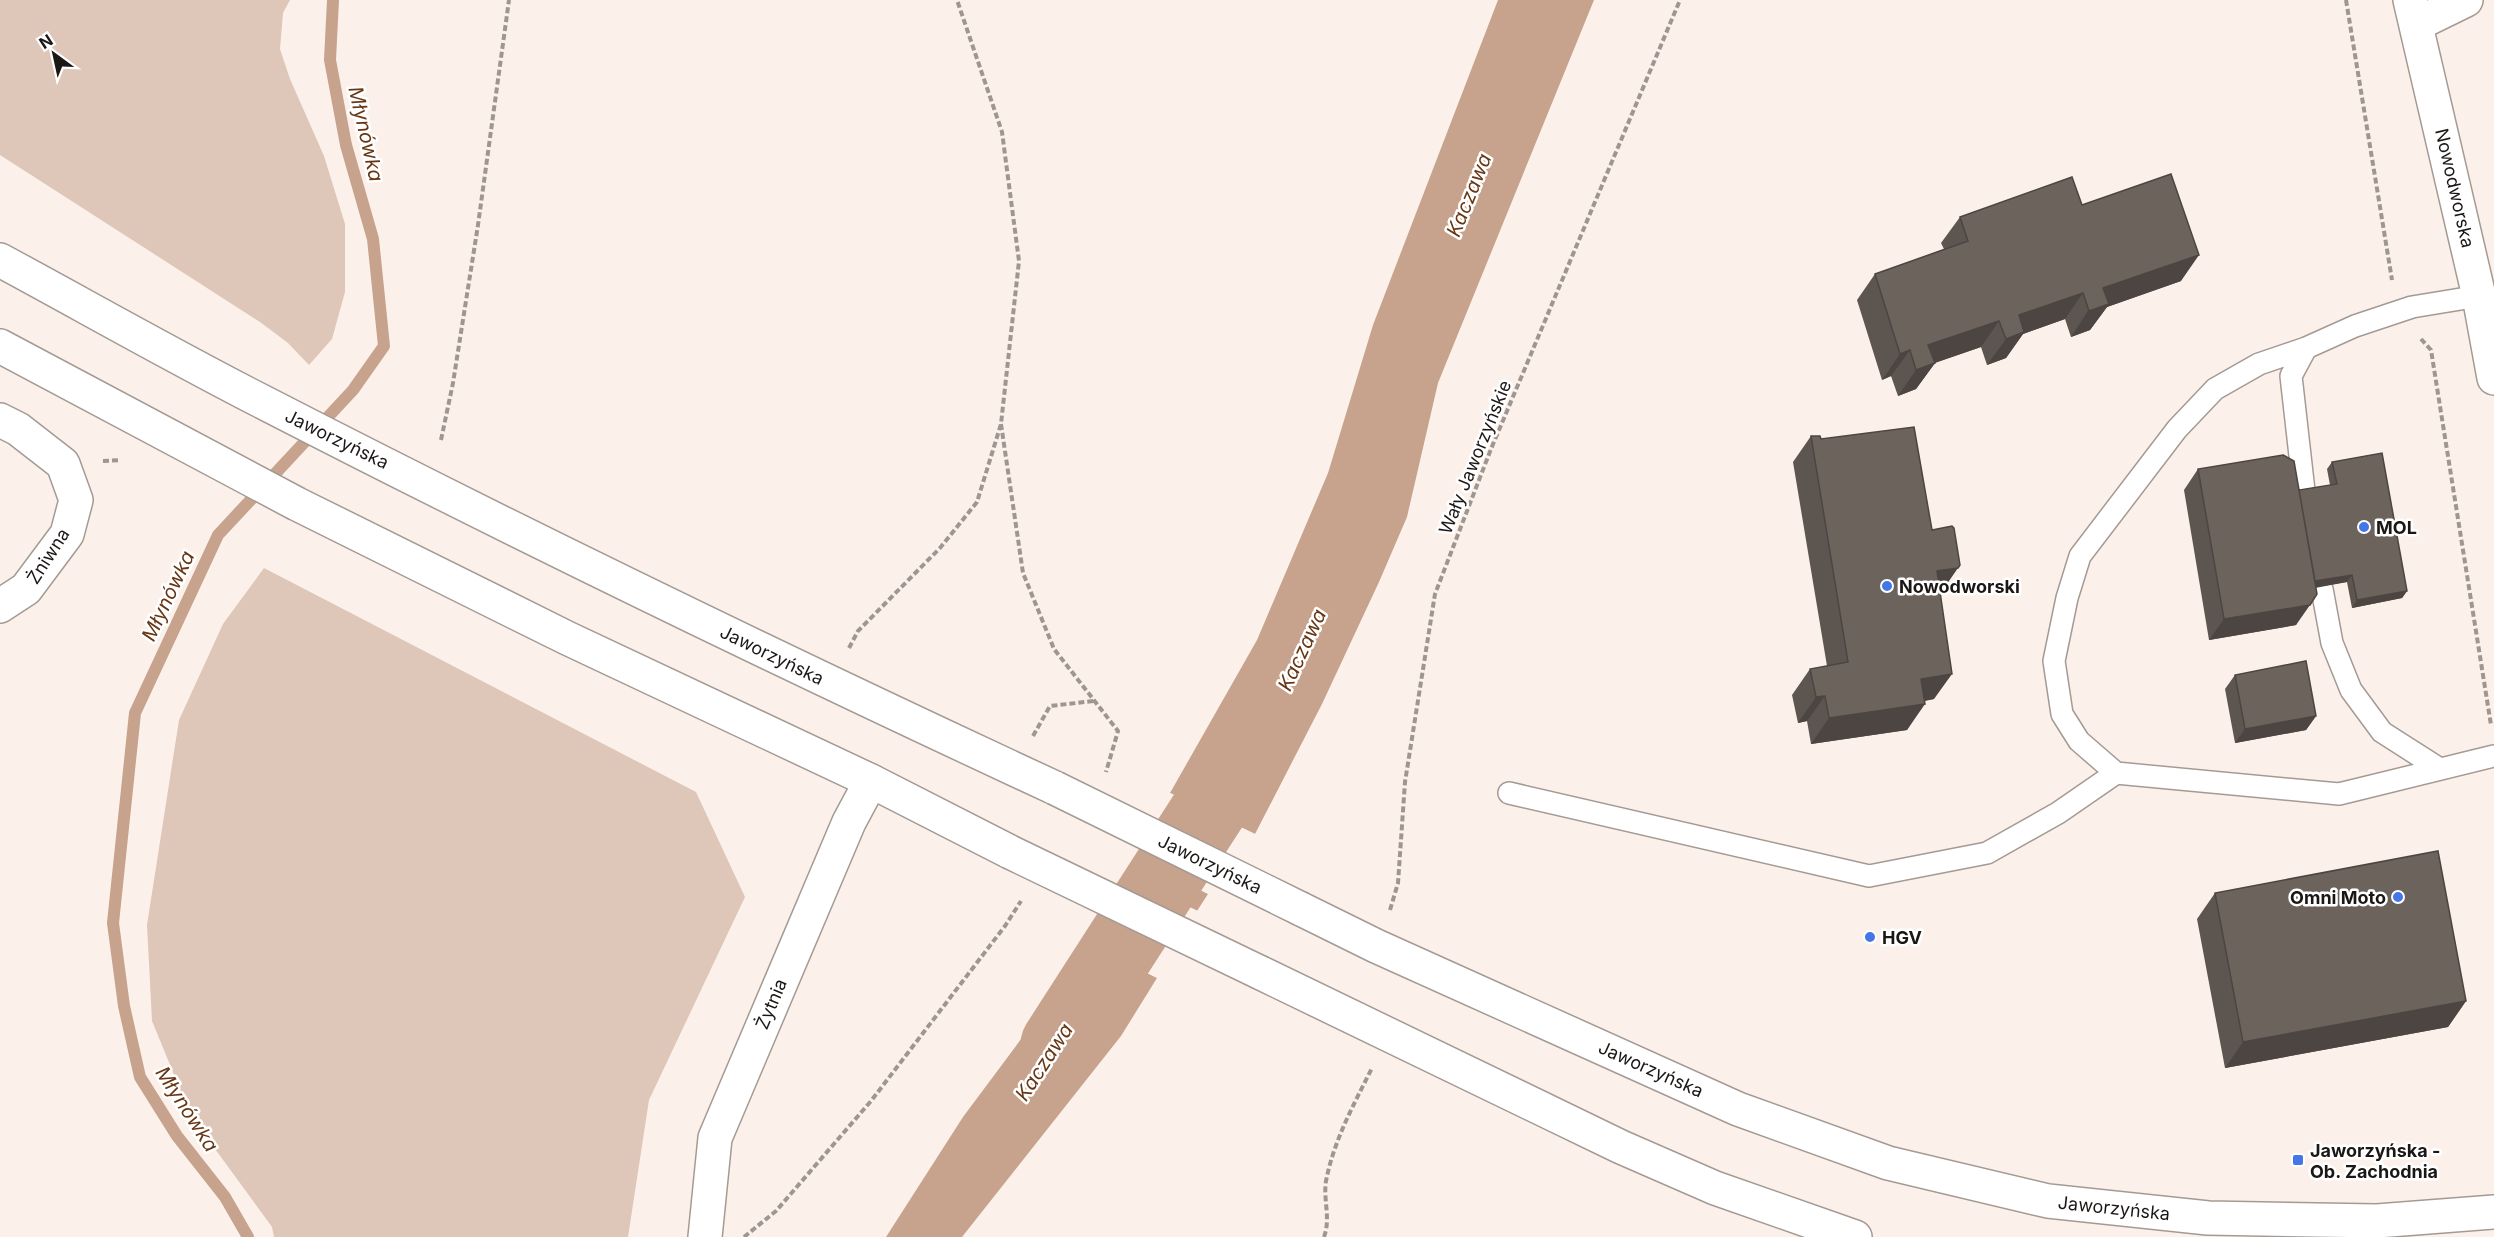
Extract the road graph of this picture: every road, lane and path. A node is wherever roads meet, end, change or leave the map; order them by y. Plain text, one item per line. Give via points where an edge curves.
1 (509, 0) edge
2 (957, 0) edge
3 (1680, 0) edge
4 (2346, 0) edge
5 (2466, 0) edge
6 (2413, 12) edge
7 (0, 260) edge
8 (2480, 296) junction
9 (2397, 311) junction
10 (0, 346) edge
11 (2306, 348) junction
12 (2494, 378) edge
13 (0, 420) edge
14 (1001, 424) junction
15 (441, 440) dead end
16 (2304, 490) edge
17 (2322, 589) edge
18 (0, 606) edge
19 (830, 683) junction
20 (1095, 701) junction
21 (1118, 731) dead end
22 (1033, 736) dead end
23 (2493, 757) edge
24 (2440, 769) junction
25 (2116, 773) junction
26 (871, 781) junction
27 (1509, 794) dead end
28 (1005, 926) dead end
29 (1376, 946) junction
30 (1388, 1035) junction
31 (2494, 1212) edge
32 (705, 1237) edge
33 (744, 1237) edge
34 (1324, 1237) edge
35 (1855, 1237) edge

1 - 15 path via 477,237
2 - 14 path via 1002,132 1019,261
3 - 29 path, Wały Jaworzyńskie via 1435,594 1405,782 1398,884
4 - 9 path
5 - 6 main road
6 - 8 main road, Nowodworska
7 - 19 main road, Jaworzyńska via 261,401
8 - 9 lane
8 - 12 main road, Nowodworska
9 - 11 lane
9 - 23 path via 2430,350 2491,714
10 - 26 main road via 297,504 567,638
11 - 16 lane via 2290,376
11 - 25 lane via 2259,364 2215,389 2176,429 2080,556 2054,661 2062,714 2079,741
13 - 18 main road, Żniwna via 63,464 76,500 67,534 26,589
14 - 19 path via 977,502 940,548 858,631
14 - 20 path via 1023,573 1054,649
17 - 24 lane via 2332,643 2351,690 2382,732
19 - 29 main road, Jaworzyńska, bridge via 1055,788
20 - 21 path
20 - 22 path via 1050,706
23 - 24 lane
24 - 25 lane via 2339,794
25 - 27 lane via 2058,813 1987,853 1869,876
26 - 30 main road, bridge
26 - 32 main road, Żytnia via 849,822 715,1138
28 - 33 path via 871,1101 776,1210
29 - 31 main road, Jaworzyńska via 1738,1108 1888,1163 2025,1196 2208,1218 2377,1221
30 - 34 path via 1339,1135 1326,1183 1328,1226
30 - 35 main road via 1631,1152 1716,1188

